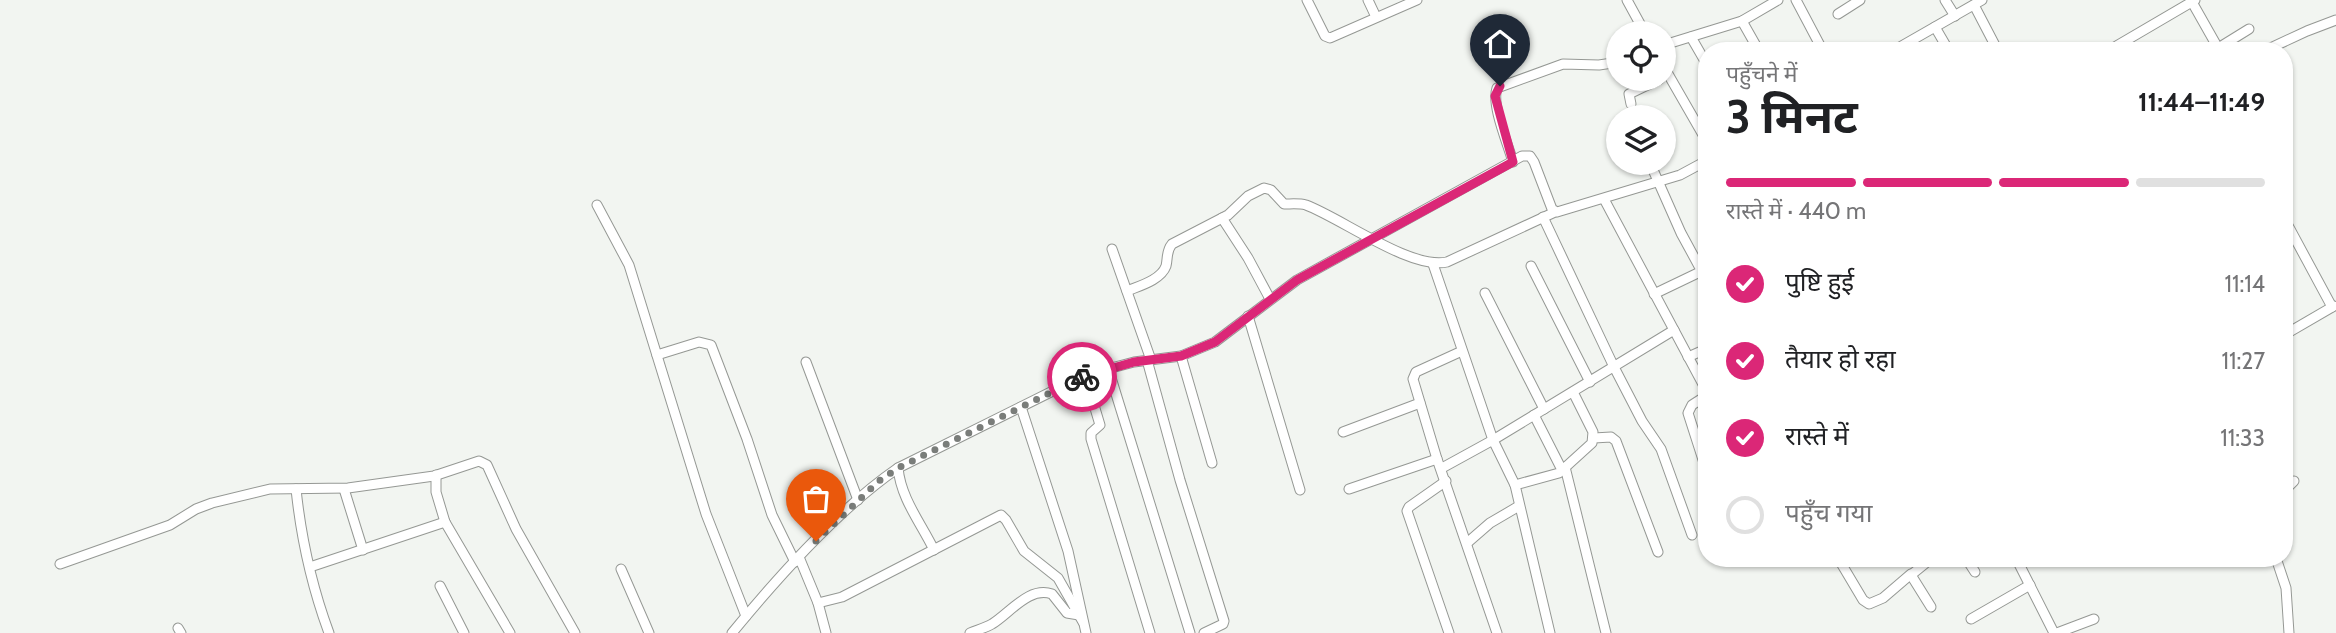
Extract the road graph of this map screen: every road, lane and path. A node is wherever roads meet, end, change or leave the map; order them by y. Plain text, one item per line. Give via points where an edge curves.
1 (1307, 0) edge
2 (1368, 0) edge
3 (1417, 0) edge
4 (1627, 0) edge
5 (1778, 0) edge
6 (1796, 0) edge
7 (1860, 0) edge
8 (1945, 0) edge
9 (2194, 1) edge
10 (1978, 2) edge
11 (1838, 14) dead end
12 (1955, 16) junction
13 (1376, 17) junction
14 (2336, 20) edge
15 (1638, 21) edge
16 (1742, 21) junction
17 (1935, 27) junction
18 (2249, 29) dead end
19 (1691, 37) junction
20 (1676, 41) edge
21 (1754, 42) edge
22 (1818, 42) edge
23 (1909, 42) edge
24 (1944, 42) edge
25 (1994, 42) edge
26 (2123, 42) edge
27 (2213, 42) edge
28 (2228, 42) edge
29 (2283, 42) edge
30 (1698, 49) edge
31 (1606, 64) edge
32 (1634, 91) edge
33 (1675, 91) edge
34 (1631, 104) dead end
35 (1698, 127) edge
36 (1513, 162) junction
37 (1698, 165) edge
38 (1655, 175) edge
39 (1658, 182) junction
40 (1604, 199) junction
41 (597, 205) dead end
42 (1555, 212) junction
43 (1543, 217) junction
44 (1222, 218) junction
45 (2293, 234) edge
46 (1371, 239) junction
47 (1112, 249) dead end
48 (1698, 263) edge
49 (1433, 264) junction
50 (1531, 266) dead end
51 (1698, 277) edge
52 (1127, 291) junction
53 (1485, 293) dead end
54 (1654, 294) junction
55 (1270, 299) junction
56 (2334, 306) edge
57 (1248, 316) junction
58 (1674, 330) junction
59 (2293, 330) edge
60 (1462, 351) junction
61 (1698, 353) edge
62 (657, 355) junction
63 (1181, 356) junction
64 (1688, 357) junction
65 (1149, 360) junction
66 (806, 362) dead end
67 (1614, 367) junction
68 (1108, 368) junction
69 (1085, 375) junction
70 (1698, 375) edge
71 (1590, 382) junction
72 (1573, 392) junction
73 (1698, 401) edge
74 (1420, 403) junction
75 (1021, 407) junction
76 (1544, 409) junction
77 (1534, 415) junction
78 (1343, 432) dead end
79 (1594, 438) junction
80 (1493, 440) junction
81 (1698, 440) edge
82 (1212, 463) dead end
83 (1439, 463) junction
84 (898, 468) junction
85 (1564, 468) junction
86 (436, 475) junction
87 (1446, 481) junction
88 (1515, 485) junction
89 (344, 488) junction
90 (296, 489) junction
91 (1349, 489) dead end
92 (1300, 490) dead end
93 (858, 500) junction
94 (1519, 506) junction
95 (445, 522) junction
96 (1692, 535) dead end
97 (1467, 543) junction
98 (363, 550) junction
99 (934, 550) junction
100 (1658, 552) dead end
101 (797, 560) junction
102 (60, 564) dead end
103 (310, 567) junction
104 (1843, 567) edge
105 (1921, 567) edge
106 (1972, 567) edge
107 (2021, 567) edge
108 (2279, 567) edge
109 (621, 569) dead end
110 (1975, 572) dead end
111 (1911, 574) junction
112 (2030, 585) junction
113 (440, 586) dead end
114 (818, 603) junction
115 (1931, 607) dead end
116 (746, 616) junction
117 (1081, 619) junction
118 (1971, 619) dead end
119 (2094, 619) dead end
120 (329, 633) edge
121 (464, 633) edge
122 (510, 633) edge
123 (575, 633) edge
124 (649, 633) edge
125 (732, 633) edge
126 (826, 633) edge
127 (970, 633) edge
128 (1086, 633) edge
129 (1150, 633) edge
130 (1190, 633) edge
131 (1204, 633) edge
132 (1449, 633) edge
133 (1497, 633) edge
134 (1550, 633) edge
135 (1606, 633) edge
136 (2055, 633) edge
137 (2289, 633) edge

1 - 13 street via 1329,38
2 - 13 street
3 - 13 street
4 - 15 street
5 - 16 street
6 - 22 street
7 - 11 street
8 - 12 street
9 - 26 street
9 - 27 street
10 - 12 street
10 - 25 street
12 - 17 street
14 - 29 street
16 - 19 street
16 - 21 street
17 - 23 street
17 - 24 street
18 - 28 street
19 - 20 street
19 - 30 street
31 - 36 street via 1558,65 1497,88 1497,108
32 - 34 street via 1629,94
33 - 35 street
36 - 42 street via 1527,155 1532,159
36 - 46 street
37 - 39 street
38 - 39 street
39 - 40 street
39 - 48 street
40 - 42 street
40 - 54 street
41 - 62 street via 629,265
42 - 43 street
43 - 49 street via 1447,262
43 - 67 street
44 - 46 street via 1264,187 1284,204 1306,205
44 - 52 street via 1172,244 1160,275
44 - 55 street
45 - 56 street
46 - 49 street
46 - 55 street
47 - 52 street
49 - 60 street
50 - 71 street
51 - 54 street
52 - 65 street
53 - 76 street
54 - 58 street
55 - 57 street
56 - 59 street
57 - 63 street via 1215,342
57 - 92 street
58 - 64 street
58 - 67 street
60 - 74 street via 1413,374
60 - 80 street
61 - 64 street
62 - 101 street via 699,342 711,345 772,515
62 - 116 street via 706,514
63 - 65 street
63 - 82 street
64 - 70 street
65 - 68 street
65 - 131 street via 1224,621
66 - 93 street
67 - 71 street
67 - 96 street via 1661,449
68 - 69 street
68 - 130 street
69 - 75 street
69 - 129 street via 1099,423 1091,439
71 - 72 street
72 - 76 street
72 - 79 street
73 - 81 street via 1688,413
74 - 78 street
74 - 83 street
75 - 84 street
75 - 117 street via 1068,551
76 - 77 street
77 - 80 street
77 - 85 street
79 - 85 street
79 - 100 street via 1616,441
80 - 83 street
80 - 88 street
83 - 87 street
83 - 91 street
84 - 93 street
84 - 99 street via 901,489
85 - 88 street
85 - 135 street
86 - 89 street
86 - 95 street
86 - 123 street via 479,461 487,465 516,529
87 - 97 street
87 - 132 street via 1407,511
88 - 94 street
89 - 90 street
89 - 98 street
90 - 102 street via 270,489 212,503 170,525
90 - 103 street
93 - 101 street
94 - 97 street
94 - 134 street
95 - 98 street
95 - 122 street
97 - 133 street
98 - 103 street
99 - 114 street via 842,597
99 - 117 street via 1002,516 1024,551 1058,578
101 - 114 street
101 - 116 street
103 - 120 street
104 - 111 street via 1869,604
105 - 111 street
106 - 110 street
107 - 112 street
108 - 137 street via 2286,588
109 - 124 street
111 - 115 street
112 - 118 street
112 - 136 street
113 - 121 street
114 - 126 street
116 - 125 street
117 - 127 street via 1067,613 1052,594 1040,592 989,626
117 - 128 street
119 - 136 street

